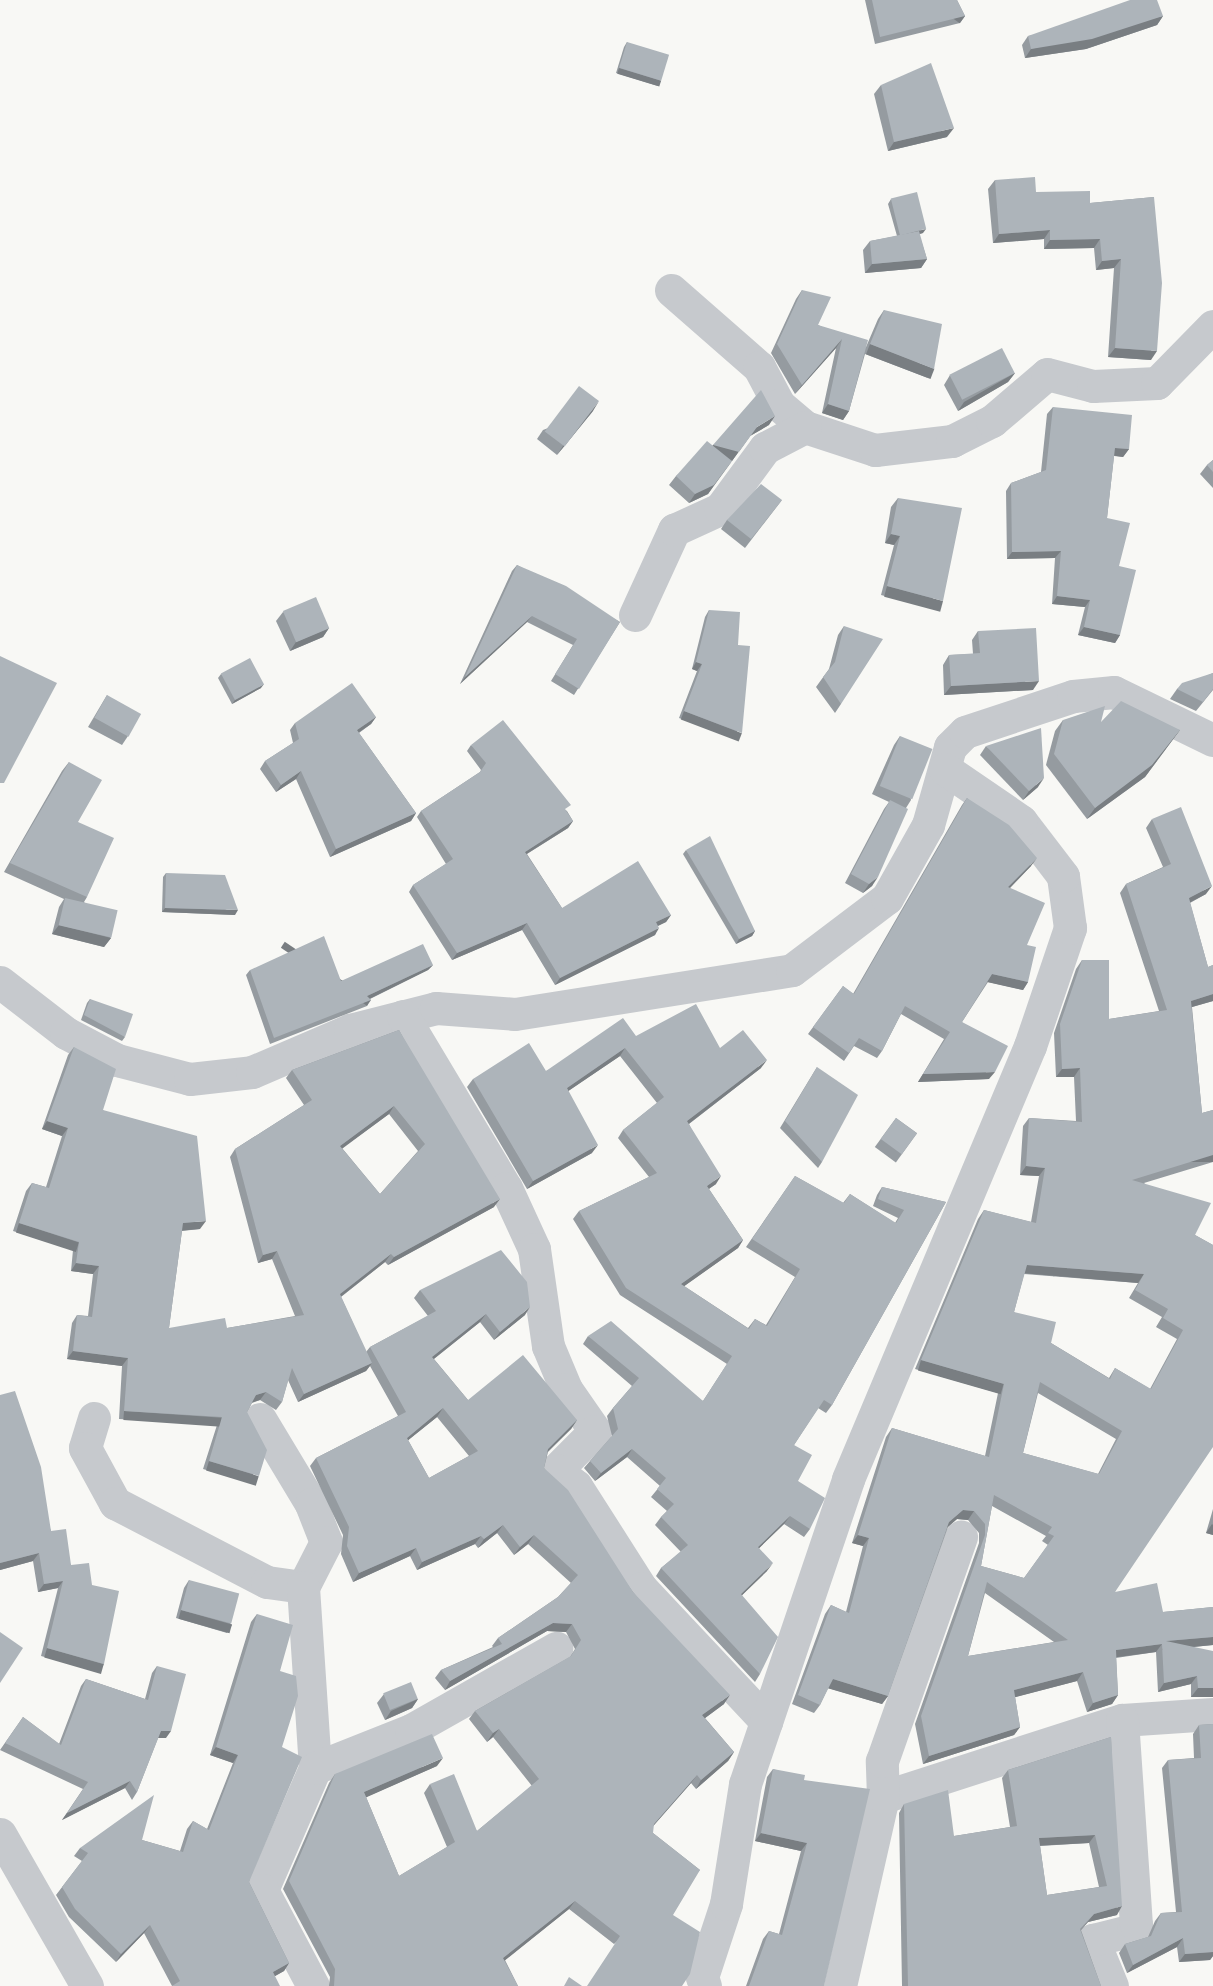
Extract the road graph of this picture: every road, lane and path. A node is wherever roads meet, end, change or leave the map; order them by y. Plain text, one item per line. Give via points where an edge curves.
1 (670, 290) dead end
2 (1213, 326) edge
3 (805, 427) junction
4 (635, 615) dead end
5 (1213, 740) edge
6 (945, 769) junction
7 (0, 982) edge
8 (403, 1016) junction
9 (93, 1418) dead end
10 (260, 1419) dead end
11 (961, 1537) dead end
12 (303, 1587) junction
13 (556, 1648) dead end
14 (1213, 1714) edge
15 (1122, 1720) junction
16 (766, 1721) junction
17 (315, 1768) junction
18 (883, 1797) junction
19 (0, 1834) edge
20 (87, 1986) edge
21 (313, 1986) edge
22 (705, 1986) edge
23 (840, 1986) edge
24 (1112, 1986) edge

1 - 3 street via 759,367 779,405
2 - 3 street via 1156,383 1093,386 1047,374 992,421 952,441 875,450
3 - 4 street via 765,448 720,509 674,530
5 - 6 street via 1114,692 1073,696 965,732 950,747
6 - 8 street via 928,825 887,898 792,970 515,1014 436,1008
6 - 16 street via 1022,821 1063,876 1070,928 1030,1046 848,1479
7 - 8 street via 66,1033 117,1060 190,1079 252,1072 350,1030
8 - 16 street via 506,1188 534,1249 548,1346 566,1389 595,1431 556,1470 576,1486 641,1588
9 - 12 street via 85,1448 115,1503 267,1582
10 - 12 street via 311,1504 326,1542
11 - 18 street via 882,1761
12 - 17 street
13 - 17 street via 411,1730
14 - 15 street
15 - 18 street
15 - 24 street via 1136,1924 1133,1930 1094,1940
16 - 22 street via 745,1784 726,1904 702,1977
17 - 21 street via 262,1890
18 - 23 street
19 - 20 street

